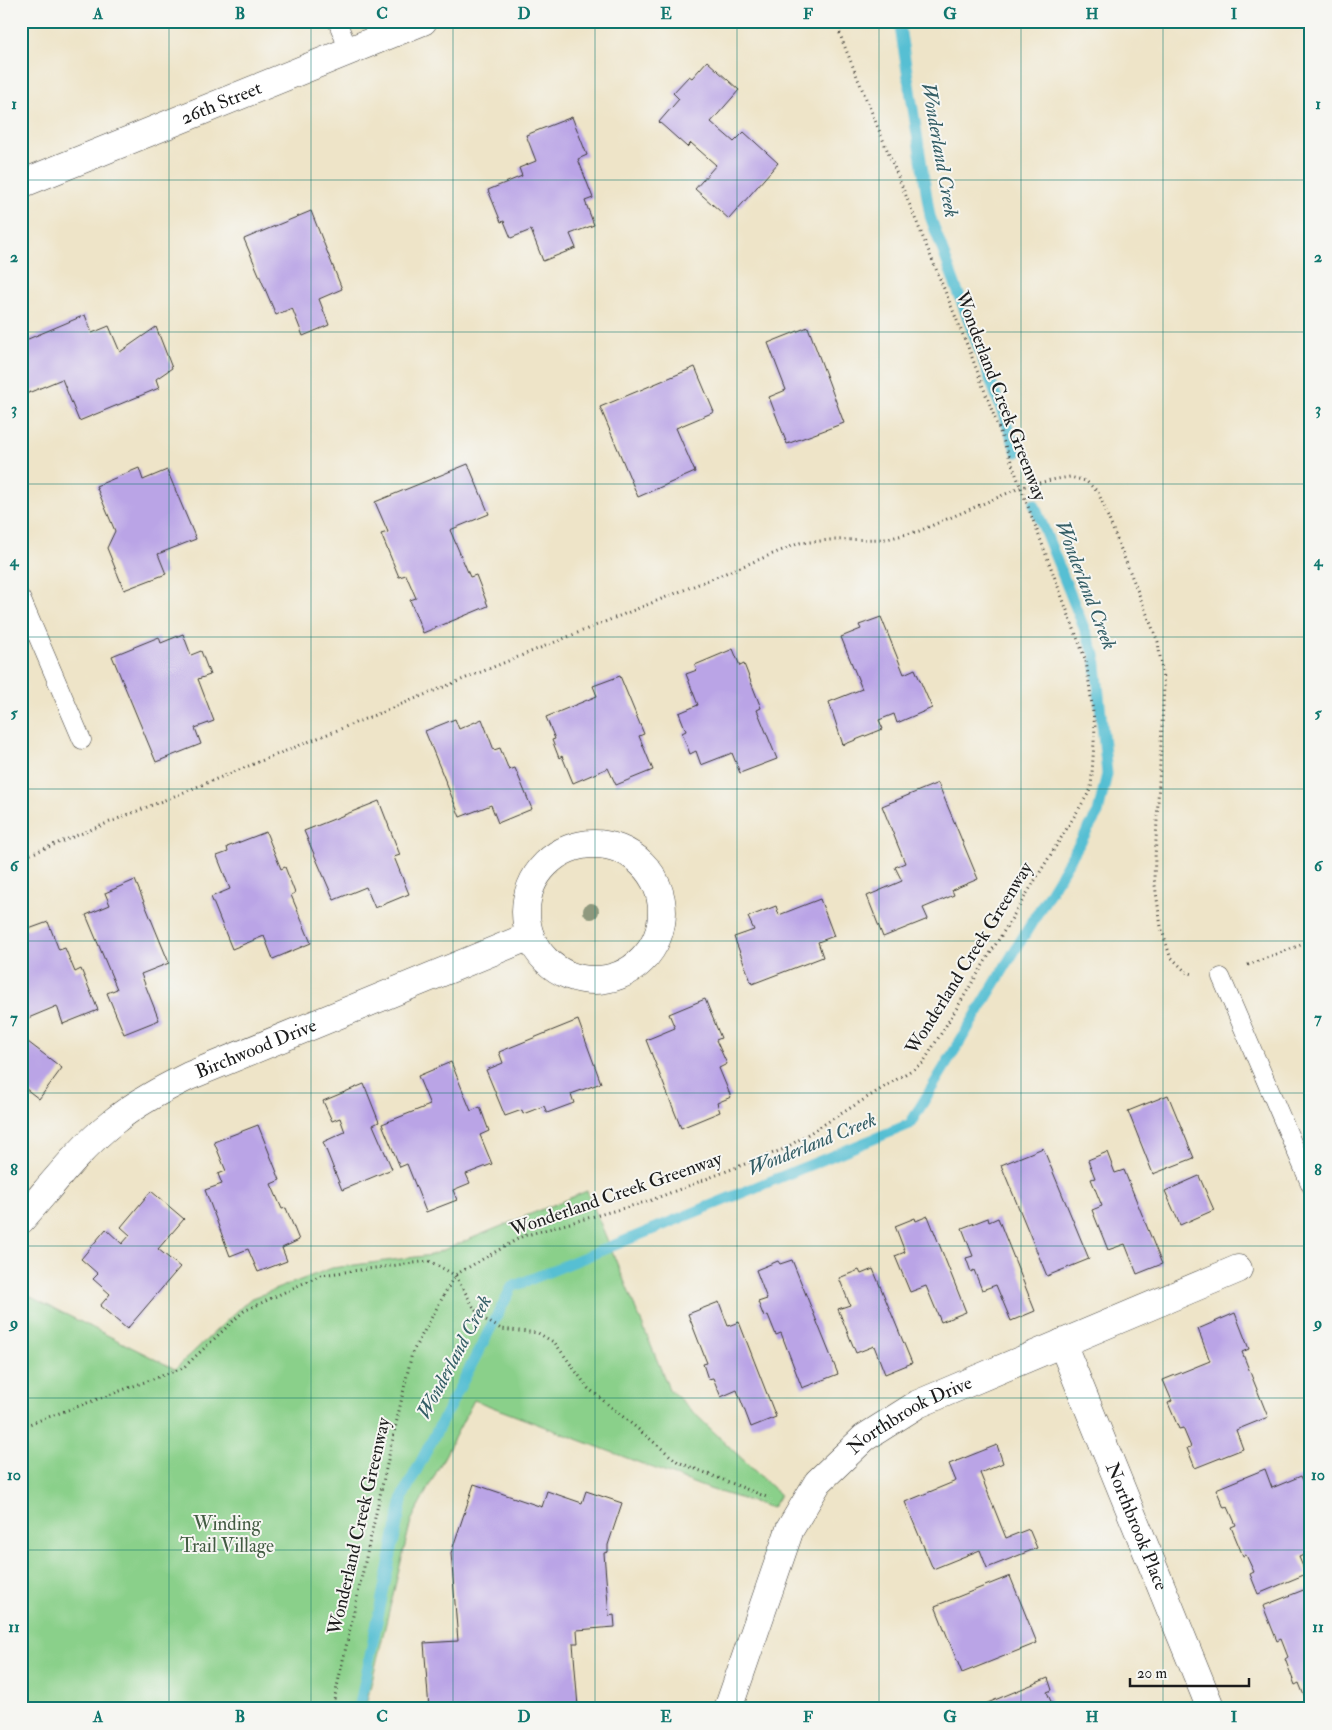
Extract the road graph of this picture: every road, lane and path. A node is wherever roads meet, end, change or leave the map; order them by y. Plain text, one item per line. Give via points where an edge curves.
1 (337, 21) edge
2 (423, 21) edge
3 (836, 21) edge
4 (349, 51) junction
5 (21, 184) edge
6 (1022, 487) junction
7 (21, 598) edge
8 (82, 740) dead end
9 (21, 858) edge
10 (530, 936) junction
11 (1311, 940) edge
12 (1222, 977) junction
13 (1311, 1186) edge
14 (21, 1220) edge
15 (1238, 1269) dead end
16 (454, 1274) junction
17 (1062, 1343) junction
18 (21, 1427) edge
19 (800, 1510) junction
20 (332, 1709) edge
21 (728, 1709) edge
22 (1211, 1709) edge

1 - 4 lane
2 - 4 street, 26th Street
3 - 6 path, Wonderland Creek Greenway
4 - 5 street, 26th Street
6 - 9 path via 919,531 888,539 800,543
6 - 12 path via 1070,477 1086,481 1098,492 1158,642 1164,686 1154,878 1161,927 1170,956 1186,972 1216,980
6 - 16 path, Wonderland Creek Greenway via 1086,661 1095,727 1091,789 924,1063 784,1149 649,1201 523,1236
7 - 8 lane
10 - 10 street via 546,962 572,977 603,980 631,969 653,947 662,918 656,882 641,862 615,846 584,844 556,854 534,876 526,906
10 - 14 street, Birchwood Drive via 189,1076 150,1096 114,1121 80,1152
11 - 12 path
12 - 13 lane
15 - 17 street, Northbrook Drive
16 - 18 path via 429,1261 321,1275 244,1311 183,1368
16 - 19 path via 479,1316 501,1329 538,1333 555,1344 588,1388 678,1462
16 - 20 path, Wonderland Creek Greenway via 412,1353
17 - 19 street, Northbrook Drive via 918,1404 864,1438 818,1482
17 - 22 street, Northbrook Place
19 - 21 street, Northbrook Drive via 790,1529

